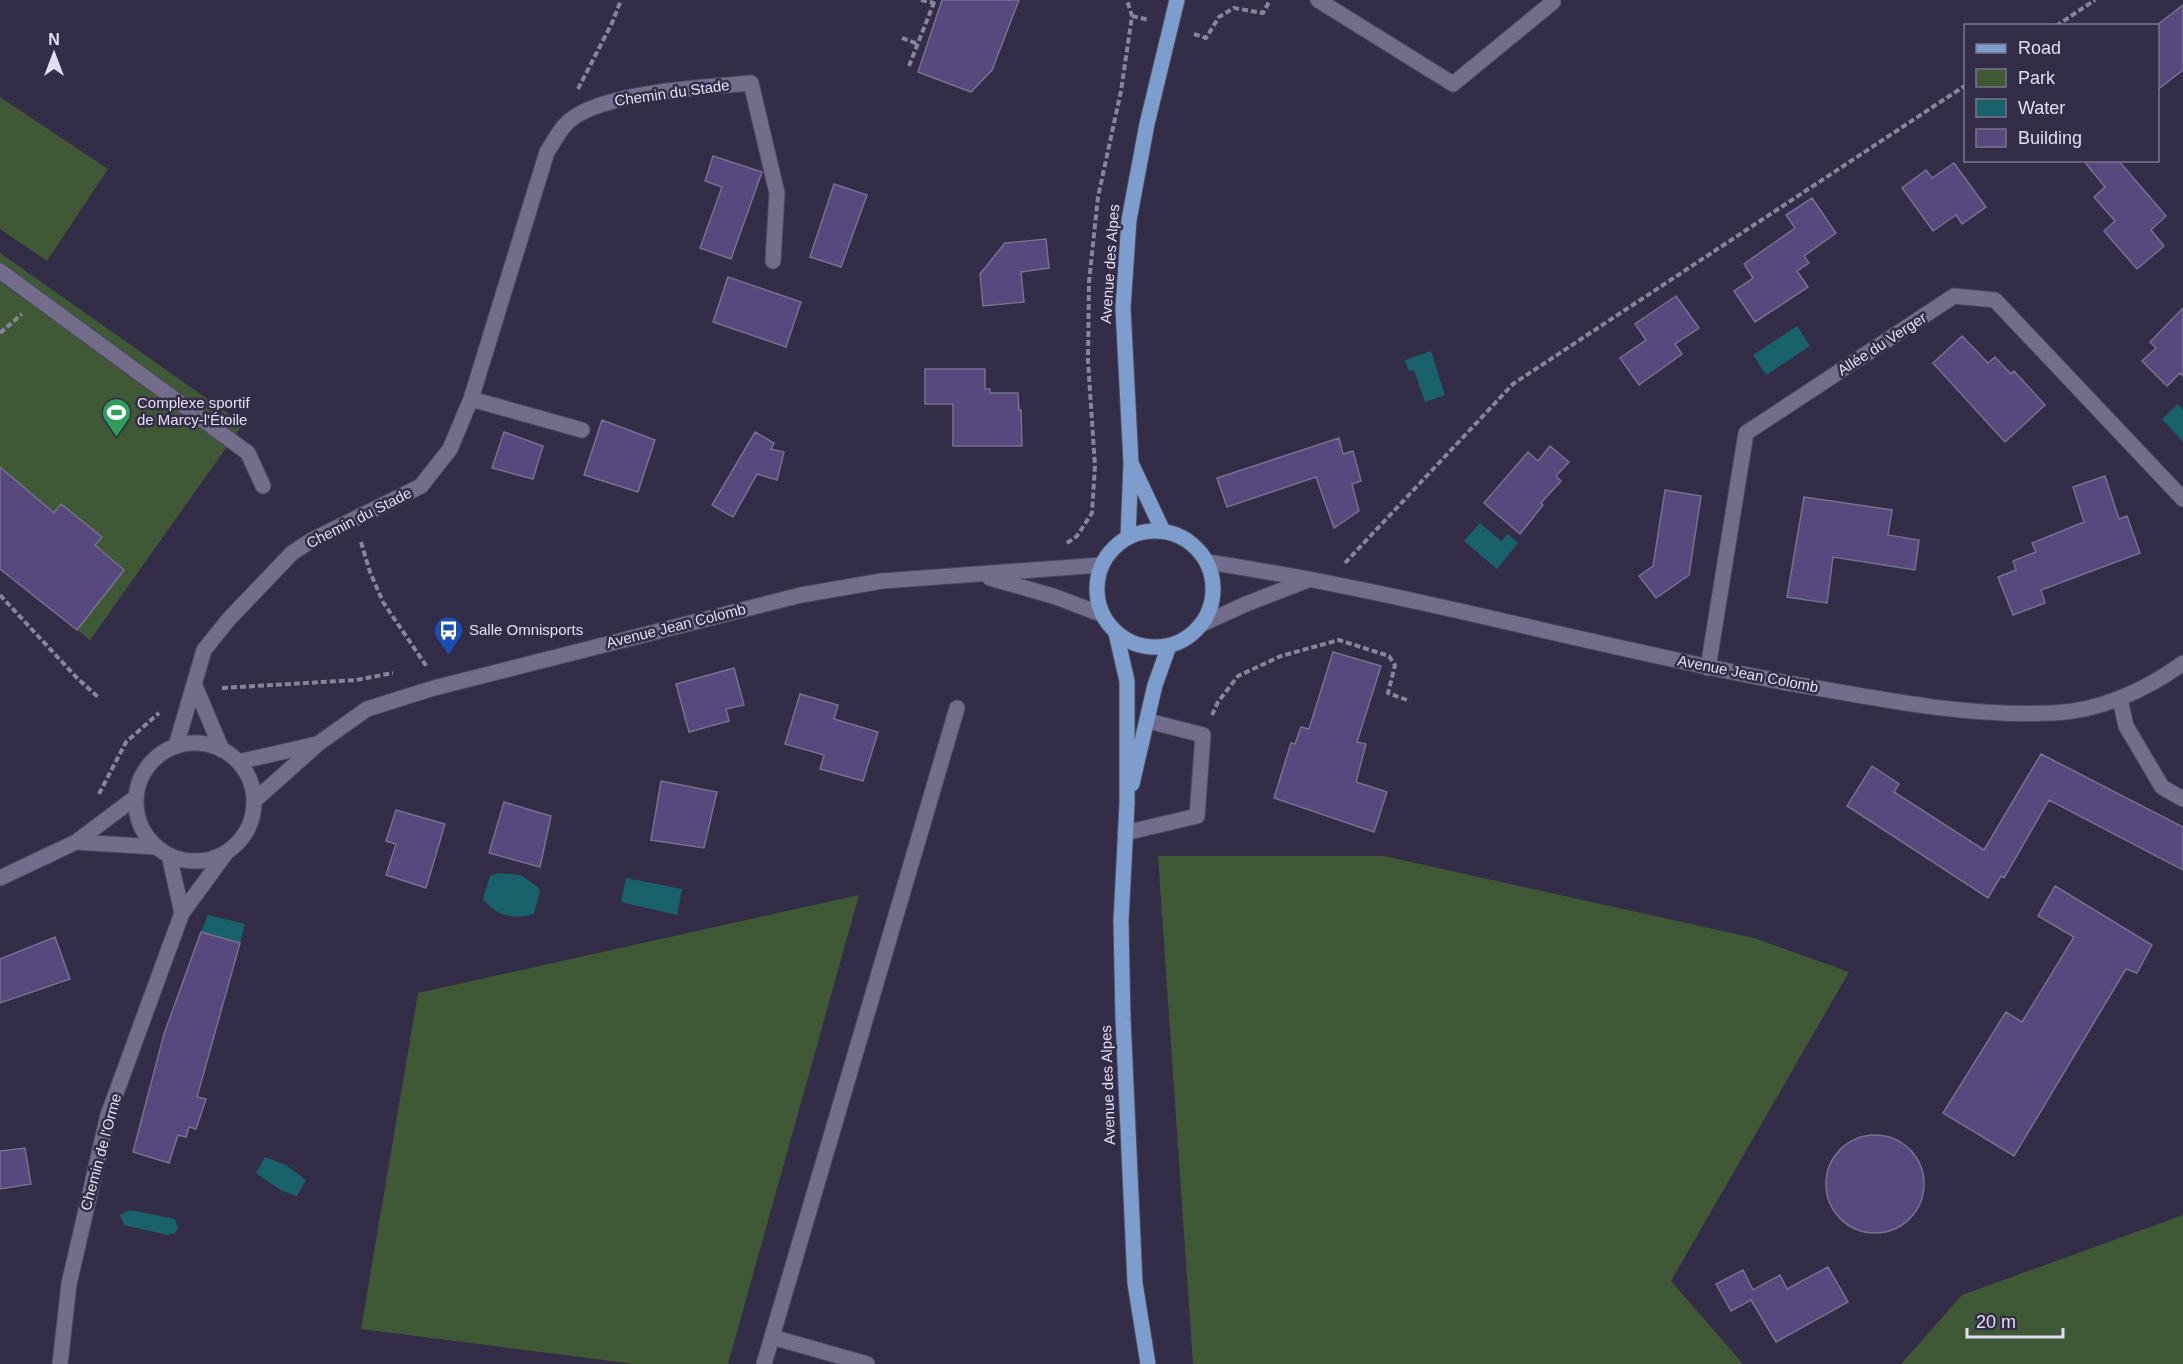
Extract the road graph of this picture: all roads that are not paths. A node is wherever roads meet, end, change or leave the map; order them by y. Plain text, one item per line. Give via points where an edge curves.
1 (1177, 0) edge
2 (1318, 0) edge
3 (1553, 2) dead end
4 (773, 261) dead end
5 (0, 271) edge
6 (471, 399) junction
7 (582, 430) dead end
8 (1131, 463) junction
9 (263, 486) dead end
10 (2183, 499) edge
11 (1163, 531) junction
12 (1128, 537) junction
13 (1207, 562) junction
14 (1101, 565) junction
15 (978, 574) junction
16 (1308, 580) junction
17 (1101, 614) junction
18 (1200, 626) junction
19 (1116, 633) junction
20 (1169, 646) junction
21 (2183, 663) edge
22 (1708, 668) junction
23 (195, 687) junction
24 (2120, 699) junction
25 (957, 708) dead end
26 (1148, 722) junction
27 (319, 743) junction
28 (176, 746) junction
29 (222, 750) junction
30 (238, 762) junction
31 (136, 797) junction
32 (2183, 799) edge
33 (254, 801) junction
34 (1127, 804) junction
35 (1125, 833) junction
36 (76, 842) junction
37 (163, 851) junction
38 (226, 852) junction
39 (0, 878) edge
40 (182, 913) junction
41 (772, 1337) junction
42 (60, 1364) edge
43 (764, 1364) edge
44 (867, 1364) edge
45 (1148, 1364) edge

1 - 8 main road, Avenue des Alpes via 1129,220 1123,308
2 - 3 street via 1453,84
4 - 6 street, Chemin du Stade via 777,193 751,83 654,93 603,103 566,123 547,152
5 - 9 street via 248,453
6 - 7 street
6 - 23 street, Chemin du Stade via 450,449 421,486 292,553 204,650
8 - 11 main road, Avenue des Alpes
8 - 12 main road, Avenue des Alpes
10 - 22 street, Allée du Verger via 1995,300 1954,296 1746,433
11 - 12 main road
11 - 13 main road via 1181,537
12 - 14 main road via 1112,549
13 - 16 street, Avenue Jean Colomb
13 - 18 main road via 1213,595
14 - 15 street, Avenue Jean Colomb
14 - 17 main road via 1096,581
15 - 17 street, Avenue Jean Colomb
15 - 27 street, Avenue Jean Colomb via 882,581 801,595 434,688 367,709
16 - 18 street
16 - 22 street, Avenue Jean Colomb
17 - 19 main road
18 - 20 main road via 1187,638
19 - 20 main road via 1142,646
19 - 34 main road, Avenue des Alpes via 1127,681
20 - 26 main road, Avenue des Alpes via 1155,685
21 - 24 street, Avenue Jean Colomb via 2157,682
22 - 24 street, Avenue Jean Colomb via 1940,710 2010,715 2055,713
23 - 28 street, Chemin du Stade
23 - 29 street
24 - 32 street via 2126,726 2162,787
25 - 41 street
26 - 34 main road, Avenue des Alpes
26 - 35 street via 1203,735 1197,816
27 - 30 street, Avenue Jean Colomb
27 - 33 street, Avenue Jean Colomb
28 - 29 street via 192,743
28 - 31 street via 148,765
29 - 30 street
30 - 33 street via 252,787
31 - 36 street
31 - 37 street via 144,833
33 - 38 street via 251,821 241,839
34 - 35 main road, Avenue des Alpes
35 - 45 main road, Avenue des Alpes via 1121,921 1124,1042 1135,1283
36 - 37 street
36 - 39 street
37 - 38 street via 198,860
37 - 40 street
38 - 40 street, Chemin de l'Orme
40 - 42 street, Chemin de l'Orme via 108,1114 69,1284
41 - 43 street
41 - 44 street

